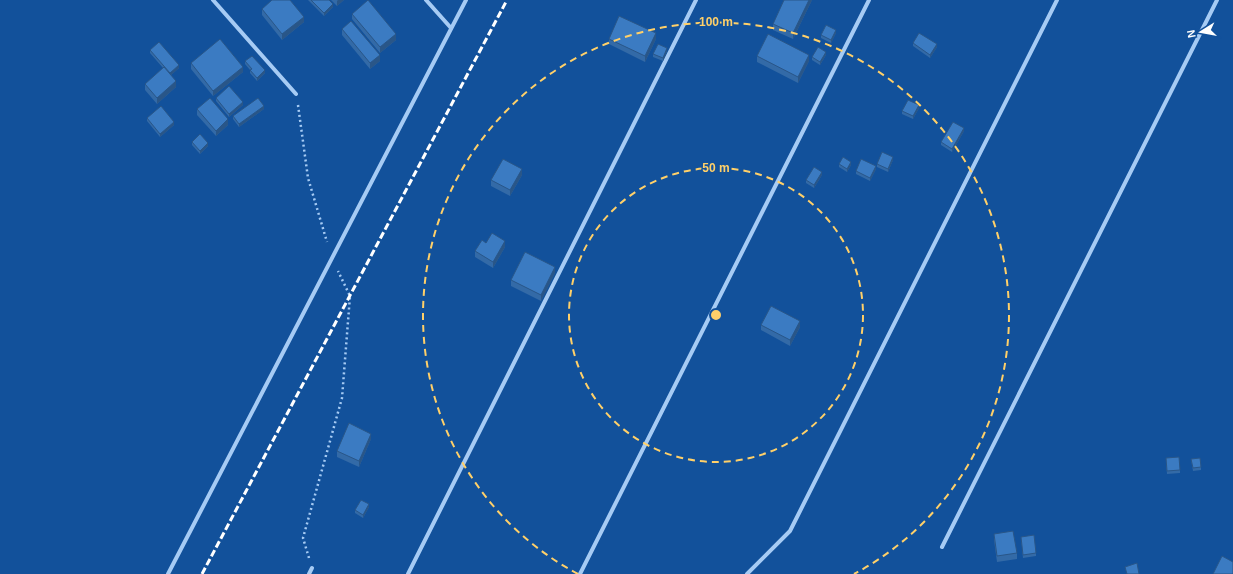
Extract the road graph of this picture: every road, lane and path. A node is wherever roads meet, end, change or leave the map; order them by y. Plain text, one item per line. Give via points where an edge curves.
1 (213, 0) edge
2 (426, 0) edge
3 (466, 0) edge
4 (696, 0) edge
5 (869, 0) edge
6 (1057, 0) edge
7 (1217, 0) edge
8 (452, 28) junction
9 (296, 94) joint
10 (332, 258) junction
11 (942, 547) dead end
12 (312, 568) joint
13 (168, 574) edge
14 (309, 574) edge
15 (408, 574) edge
16 (580, 574) edge
17 (747, 574) edge

1 - 9 street
2 - 8 street
3 - 8 street
4 - 15 street
5 - 16 street
6 - 17 street via 790,530
7 - 11 street
8 - 10 street
9 - 10 path via 308,178
10 - 12 path via 350,296 342,398 303,538
10 - 13 street
12 - 14 street

